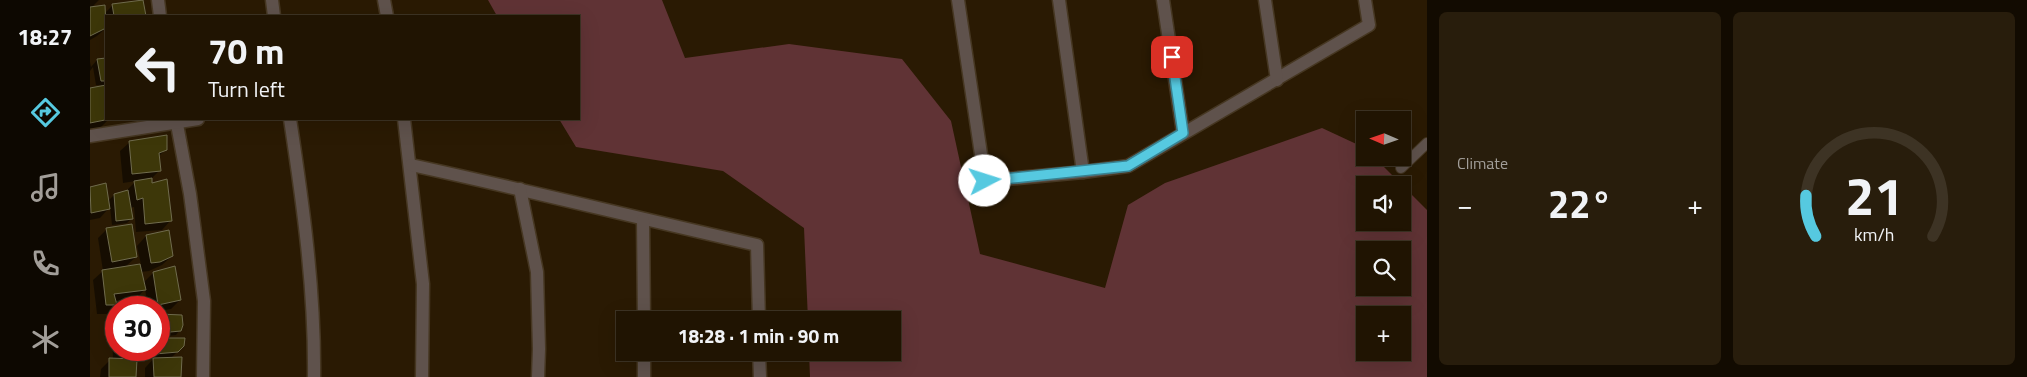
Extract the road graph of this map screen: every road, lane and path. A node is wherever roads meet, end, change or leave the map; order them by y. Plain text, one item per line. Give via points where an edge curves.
1 (158, 0) edge
2 (272, 0) edge
3 (384, 0) edge
4 (958, 0) edge
5 (1059, 0) edge
6 (1163, 0) edge
7 (1265, 0) edge
8 (1365, 0) edge
9 (160, 15) edge
10 (274, 15) edge
11 (387, 15) edge
12 (1277, 80) junction
13 (176, 120) edge
14 (290, 120) edge
15 (404, 120) edge
16 (1183, 133) junction
17 (90, 136) edge
18 (1427, 143) edge
19 (411, 166) junction
20 (1401, 168) dead end
21 (1083, 172) junction
22 (520, 188) junction
23 (643, 220) junction
24 (644, 311) edge
25 (759, 311) edge
26 (644, 361) edge
27 (759, 361) edge
28 (203, 377) edge
29 (314, 377) edge
30 (422, 377) edge
31 (538, 377) edge
32 (644, 377) edge
33 (760, 377) edge

1 - 9 street
2 - 10 street
3 - 11 street
4 - 21 street via 985,181
5 - 21 street
6 - 16 street
7 - 12 street
8 - 12 street via 1369,25
12 - 16 street
13 - 17 street
13 - 28 street via 190,194 204,301
14 - 29 street via 303,204 314,328
15 - 19 street
16 - 21 street via 1128,166
18 - 20 lane
19 - 22 street
19 - 30 street via 423,284
22 - 23 street
22 - 31 street via 537,272
23 - 24 street
23 - 25 street via 757,245
26 - 32 street
27 - 33 street

